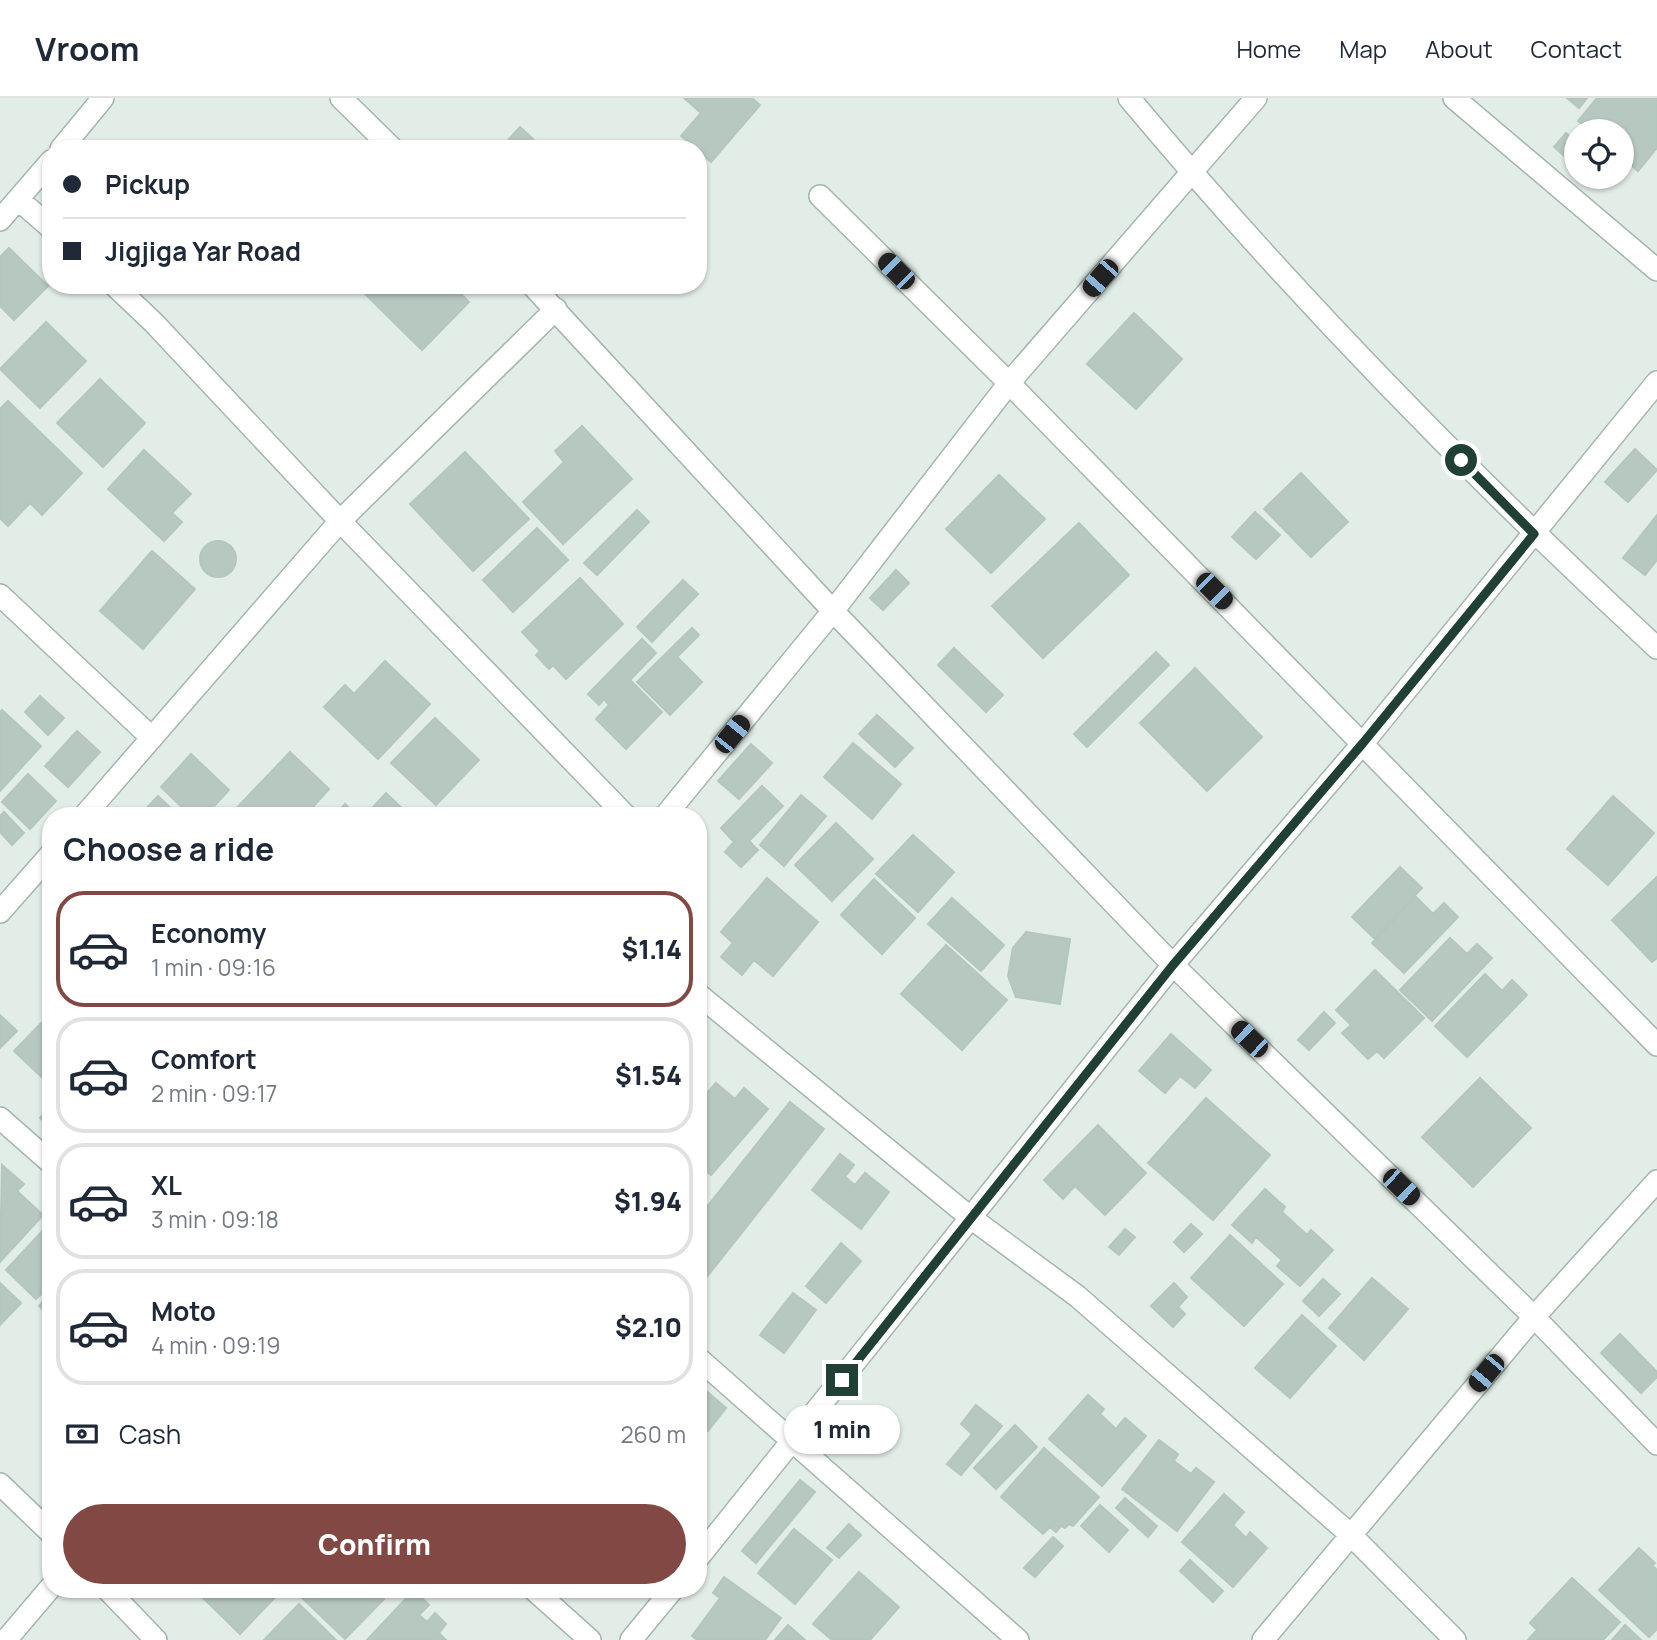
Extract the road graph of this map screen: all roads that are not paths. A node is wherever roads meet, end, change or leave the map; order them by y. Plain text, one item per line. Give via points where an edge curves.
1 (103, 98) edge
2 (341, 98) edge
3 (1129, 98) edge
4 (1256, 98) edge
5 (1454, 98) edge
6 (68, 140) edge
7 (384, 140) edge
8 (42, 172) edge
9 (1191, 173) junction
10 (820, 196) dead end
11 (19, 200) junction
12 (0, 220) edge
13 (42, 220) edge
14 (1657, 270) edge
15 (123, 294) edge
16 (540, 294) edge
17 (556, 309) junction
18 (1657, 382) edge
19 (1009, 383) junction
20 (340, 521) junction
21 (1534, 534) junction
22 (0, 595) edge
23 (833, 611) junction
24 (1657, 648) edge
25 (152, 738) junction
26 (1363, 743) junction
27 (92, 807) edge
28 (617, 807) edge
29 (672, 807) edge
30 (42, 864) edge
31 (0, 912) edge
32 (1173, 965) junction
33 (707, 1001) edge
34 (1657, 1045) edge
35 (0, 1118) edge
36 (42, 1155) edge
37 (1657, 1181) edge
38 (971, 1218) junction
39 (1534, 1317) junction
40 (707, 1366) edge
41 (794, 1441) junction
42 (1657, 1444) edge
43 (0, 1484) edge
44 (42, 1524) edge
45 (1351, 1535) junction
46 (707, 1547) edge
47 (42, 1598) edge
48 (116, 1598) edge
49 (543, 1598) edge
50 (666, 1598) edge
51 (6, 1640) edge
52 (156, 1640) edge
53 (590, 1640) edge
54 (631, 1640) edge
55 (1018, 1640) edge
56 (1263, 1640) edge
57 (1455, 1640) edge

1 - 6 street
2 - 7 street
3 - 9 street
4 - 9 street
5 - 14 street
8 - 11 street
9 - 19 street
9 - 21 street via 1388,386
10 - 19 street
11 - 12 street
11 - 13 street
15 - 20 street
16 - 17 street
17 - 20 street
17 - 23 street
18 - 21 street
19 - 23 street
19 - 26 street
20 - 25 street
20 - 28 street
21 - 24 street
21 - 26 street
22 - 25 street
23 - 29 street
23 - 32 street
25 - 27 street
26 - 32 street
26 - 34 street
30 - 31 street
32 - 38 street
32 - 39 street
33 - 38 street
35 - 36 street
37 - 39 street
38 - 41 street
38 - 45 street via 1077,1296
39 - 42 street
39 - 45 street
40 - 41 street
41 - 46 street
41 - 55 street
43 - 44 street
45 - 56 street
45 - 57 street
47 - 51 street
48 - 52 street
49 - 53 street
50 - 54 street

